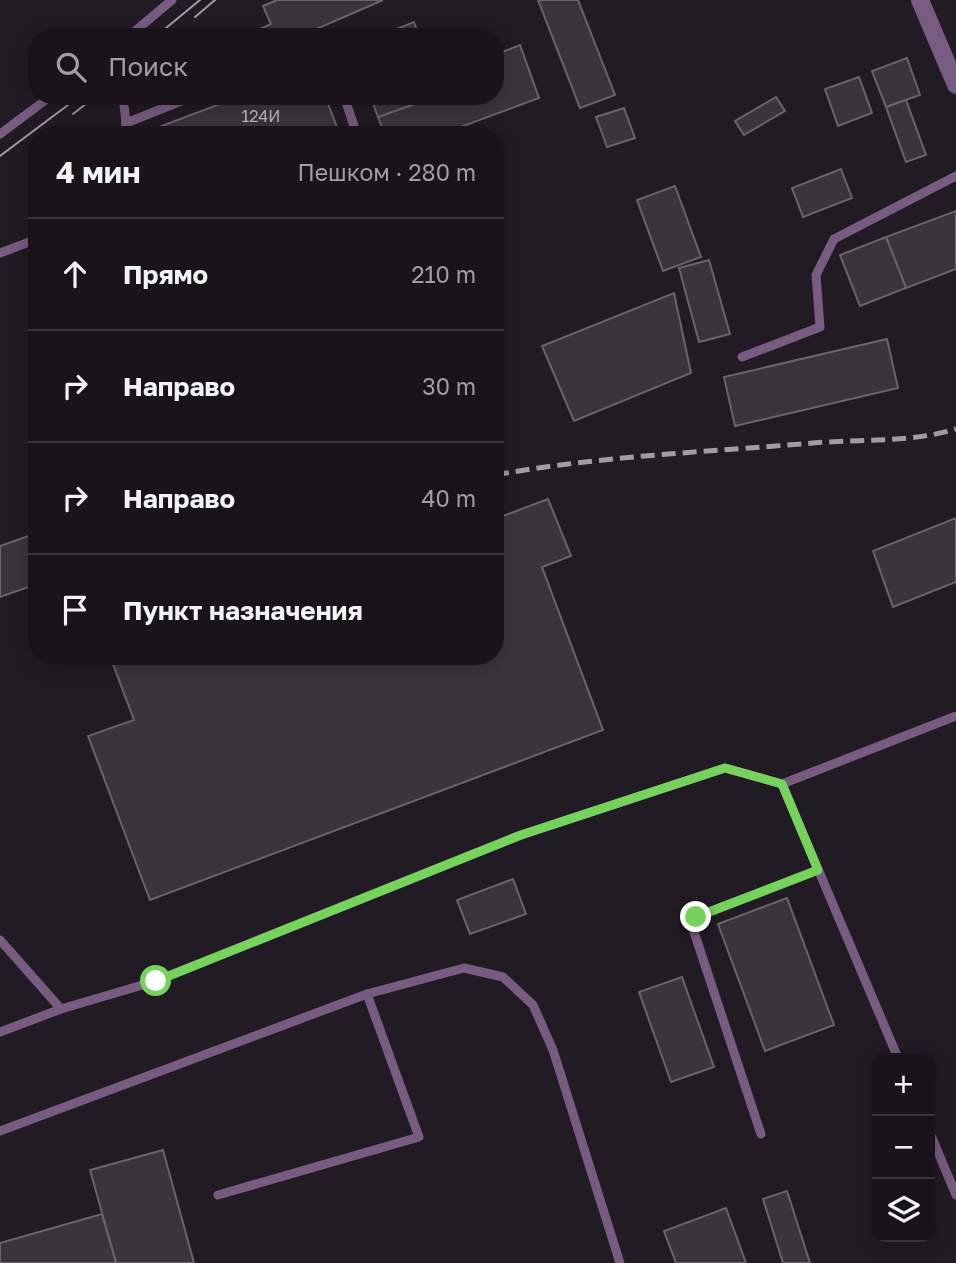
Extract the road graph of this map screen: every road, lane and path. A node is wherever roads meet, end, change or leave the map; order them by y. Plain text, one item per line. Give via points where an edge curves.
1 (172, 0) edge
2 (920, 0) edge
3 (139, 28) edge
4 (956, 85) edge
5 (39, 105) edge
6 (124, 105) edge
7 (171, 105) edge
8 (347, 105) edge
9 (126, 123) junction
10 (126, 126) edge
11 (354, 126) edge
12 (0, 134) edge
13 (956, 176) edge
14 (28, 242) edge
15 (0, 253) edge
16 (742, 357) dead end
17 (956, 716) edge
18 (782, 784) junction
19 (818, 870) junction
20 (0, 940) edge
21 (366, 994) junction
22 (61, 1009) junction
23 (0, 1032) edge
24 (896, 1053) edge
25 (0, 1131) edge
26 (761, 1134) dead end
27 (935, 1145) edge
28 (218, 1195) dead end
29 (956, 1195) edge
30 (620, 1263) edge

1 - 3 lane
2 - 4 street
5 - 12 lane
6 - 9 lane
7 - 9 lane
8 - 11 lane
9 - 10 lane
13 - 16 lane via 834,239 816,275 820,327
14 - 15 lane
17 - 18 lane
18 - 19 lane
18 - 22 lane via 725,768 521,835 156,981
19 - 24 lane
19 - 26 lane via 696,917 694,932
20 - 22 lane
21 - 25 lane
21 - 28 lane via 419,1137
21 - 30 lane via 464,968 503,977 533,1005 553,1050
22 - 23 lane
27 - 29 lane

